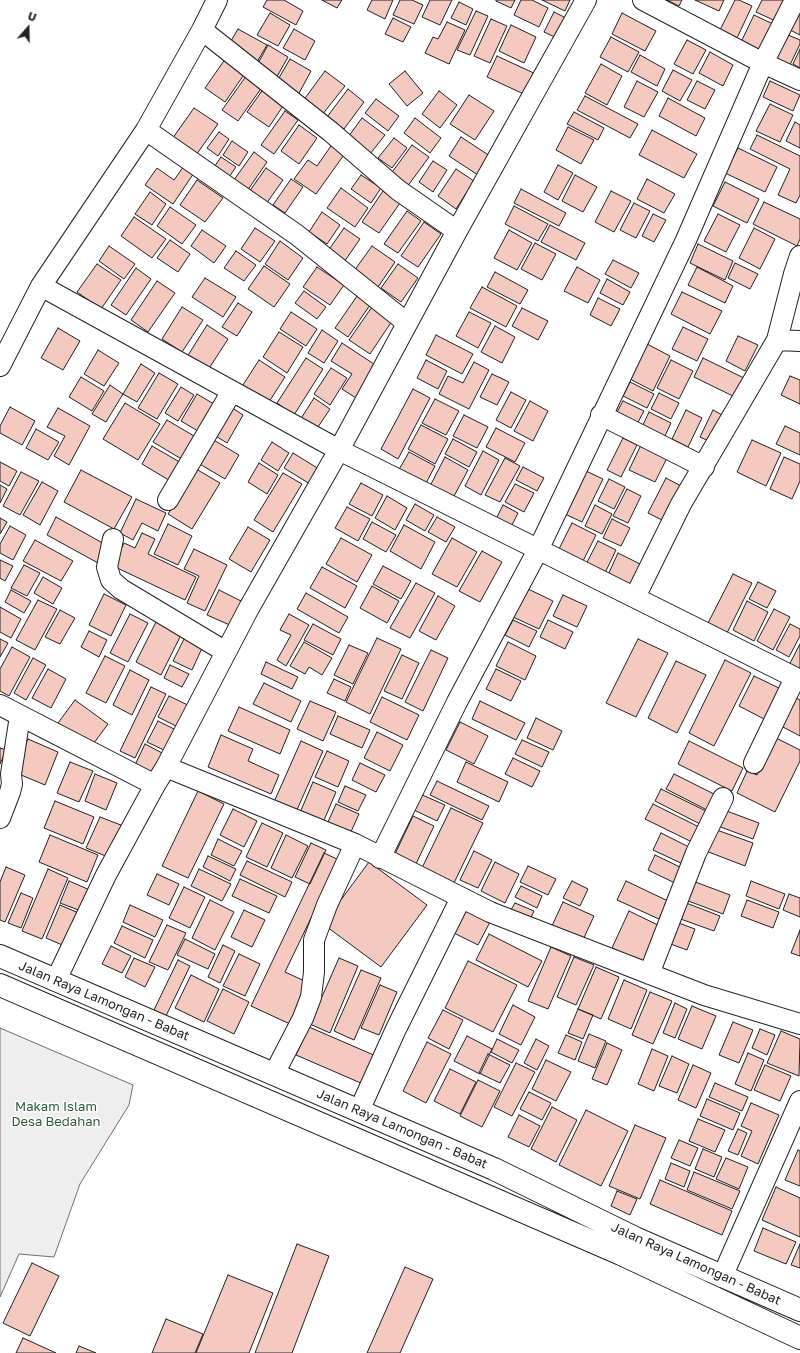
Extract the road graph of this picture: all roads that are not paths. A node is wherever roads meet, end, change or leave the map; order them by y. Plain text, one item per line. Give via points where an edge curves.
1 (217, 0) edge
2 (586, 0) edge
3 (643, 0) edge
4 (795, 0) edge
5 (202, 30) junction
6 (764, 63) junction
7 (800, 80) edge
8 (146, 130) junction
9 (457, 231) junction
10 (800, 256) edge
11 (41, 286) junction
12 (407, 323) junction
13 (777, 340) junction
14 (800, 341) edge
15 (0, 366) edge
16 (232, 391) junction
17 (601, 415) junction
18 (339, 450) junction
19 (704, 467) junction
20 (168, 500) dead end
21 (113, 539) dead end
22 (538, 550) junction
23 (634, 597) junction
24 (226, 652) junction
25 (798, 679) edge
26 (0, 705) edge
27 (20, 716) junction
28 (754, 763) dead end
29 (166, 768) junction
30 (155, 785) junction
31 (723, 798) dead end
32 (0, 818) edge
33 (355, 844) junction
34 (380, 858) junction
35 (461, 898) junction
36 (0, 956) edge
37 (649, 974) junction
38 (56, 980) junction
39 (0, 985) edge
40 (800, 1024) edge
41 (274, 1074) junction
42 (800, 1102) edge
43 (359, 1112) junction
44 (722, 1277) junction
45 (800, 1310) edge
46 (800, 1338) edge

1 - 5 street
2 - 9 street
3 - 6 street
4 - 6 street
5 - 8 street
5 - 9 street via 331,132 398,190
6 - 7 street
6 - 17 street via 686,240
8 - 11 street
8 - 12 street via 297,235
9 - 12 street
10 - 13 street
11 - 15 street
11 - 16 street
12 - 18 street
13 - 14 street
13 - 19 street
16 - 18 street
16 - 20 street
17 - 19 street
17 - 22 street
18 - 22 street
18 - 24 street
19 - 23 street via 681,504
21 - 24 street via 107,567 111,580
22 - 23 street
22 - 34 street via 457,702
23 - 25 street
24 - 29 street
25 - 28 street
26 - 27 street
27 - 30 street
27 - 32 street via 11,774 12,784
29 - 30 street
29 - 33 street
30 - 38 street via 106,875
31 - 37 street via 696,853
33 - 34 street
33 - 41 street via 314,940 311,997
34 - 35 street
35 - 37 street via 490,912
35 - 43 street via 396,1029
36 - 38 highway, Jalan Raya Lamongan - Babat
37 - 40 street via 704,995
38 - 41 highway, Jalan Raya Lamongan - Babat
39 - 46 highway, Jalan Raya Lamongan - Babat via 621,1254
41 - 43 highway, Jalan Raya Lamongan - Babat
42 - 44 street
43 - 44 highway, Jalan Raya Lamongan - Babat via 494,1169
44 - 45 highway, Jalan Raya Lamongan - Babat

